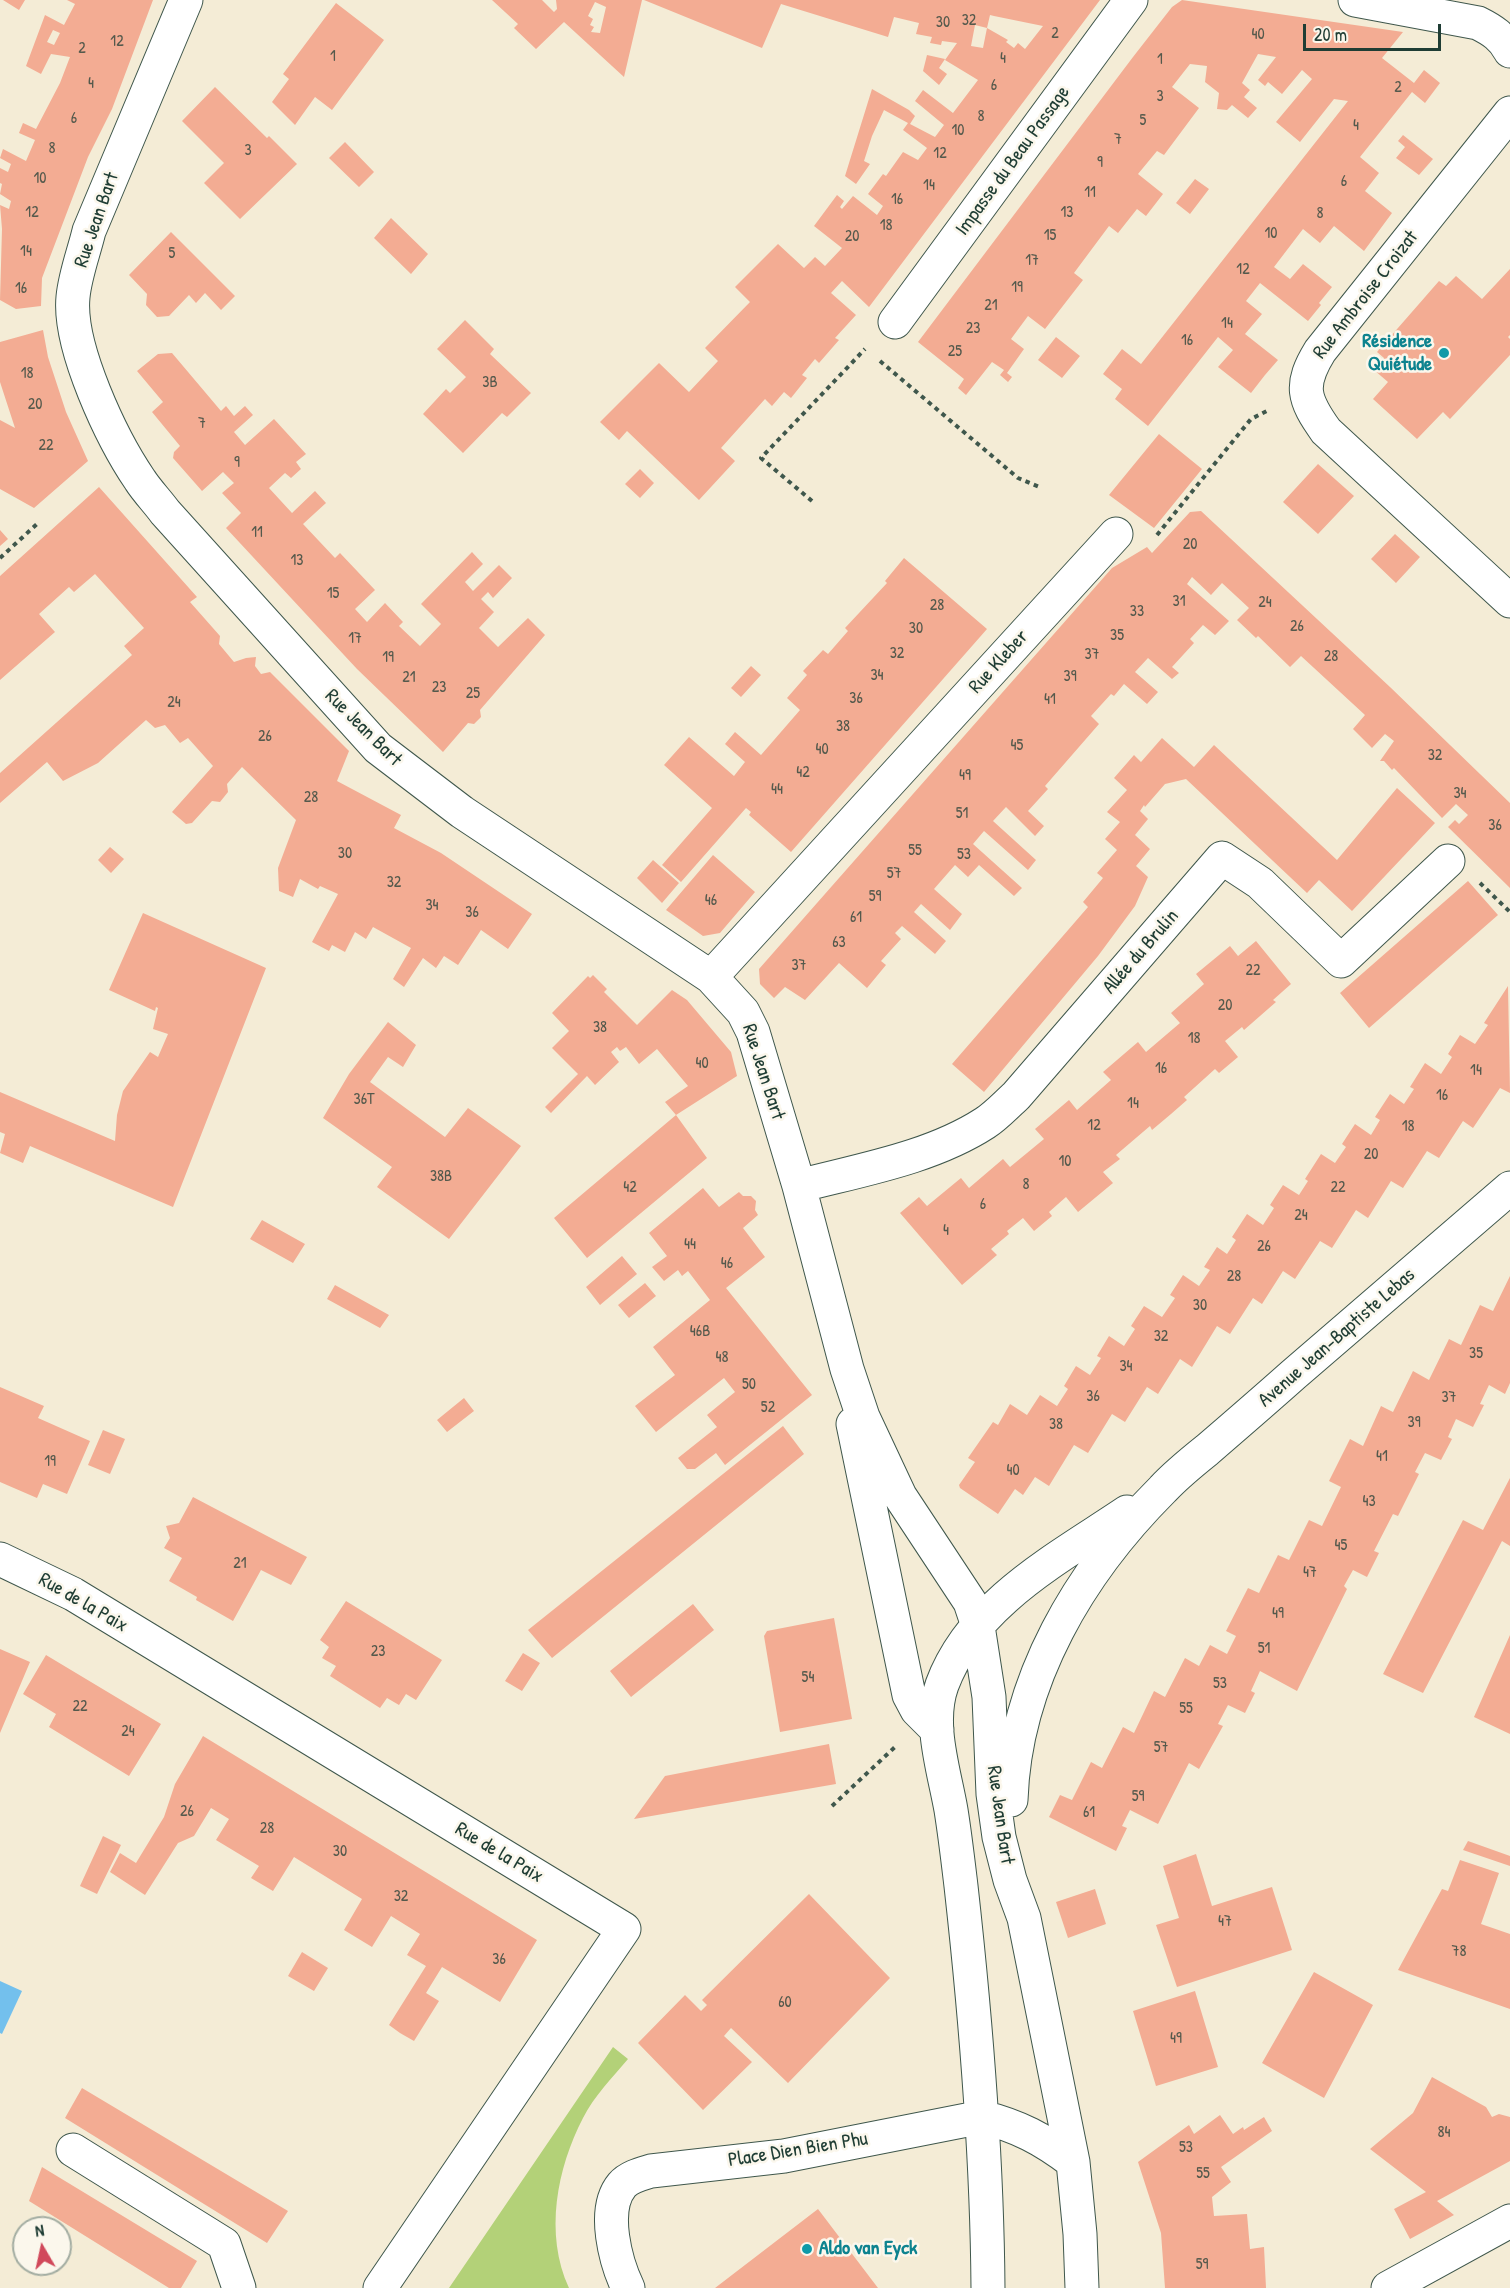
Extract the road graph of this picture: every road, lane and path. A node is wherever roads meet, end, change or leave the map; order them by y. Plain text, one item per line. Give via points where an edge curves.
1 (186, 0) edge
2 (1131, 0) edge
3 (1355, 0) edge
4 (1508, 46) edge
5 (1510, 113) edge
6 (895, 322) dead end
7 (1306, 391) junction
8 (1042, 488) dead end
9 (812, 501) dead end
10 (37, 524) dead end
11 (1116, 534) joint
12 (0, 558) edge
13 (1510, 601) edge
14 (1448, 861) dead end
15 (711, 978) junction
16 (799, 1186) junction
17 (1510, 1188) edge
18 (847, 1369) junction
19 (1164, 1487) junction
20 (0, 1559) edge
21 (978, 1626) junction
22 (927, 1720) junction
23 (832, 1806) dead end
24 (1024, 1918) junction
25 (982, 2117) junction
26 (72, 2150) dead end
27 (1072, 2162) junction
28 (1510, 2221) edge
29 (238, 2288) edge
30 (380, 2288) edge
31 (628, 2288) edge
32 (988, 2288) edge
33 (1082, 2288) edge
34 (1388, 2288) edge

1 - 15 street, Rue Jean Bart via 89,231 73,298 79,344 121,449 165,512 378,748 462,812
2 - 6 street, Impasse du Beau Passage
3 - 4 street via 1463,19 1486,27
5 - 7 street, Rue Ambroise Croizat via 1320,351 1306,378
7 - 11 path via 1251,419 1155,538
7 - 13 street via 1326,431
8 - 9 path via 1018,478 865,348 761,458
10 - 12 path
11 - 15 street, Rue Kleber
14 - 16 street, Allée du Brulin via 1341,961 1260,883 1222,858 1016,1096 986,1123 904,1158
15 - 16 street, Rue Jean Bart via 743,1012 753,1032
16 - 18 street, Rue Jean Bart
17 - 19 street, Avenue Jean-Baptiste Lebas
18 - 21 street, Rue Jean Bart via 863,1417 900,1496 969,1602
18 - 22 street, Rue Jean Bart via 856,1445 903,1670 909,1695
19 - 21 street, Avenue Jean-Baptiste Lebas via 1033,1575
19 - 24 street, Avenue Jean-Baptiste Lebas via 1113,1544 1087,1581 1047,1650 1029,1693 1017,1742 1011,1815
20 - 30 street, Rue de la Paix via 73,1594 624,1929
21 - 22 street, Avenue Jean-Baptiste Lebas via 950,1666 936,1713
21 - 24 street, Rue Jean Bart via 990,1697 993,1794 999,1837
22 - 23 path
22 - 25 street, Rue Jean Bart via 952,1814
24 - 27 street, Rue Jean Bart
25 - 27 street, Place Dien Bien Phu via 1013,2125
25 - 31 street, Place Dien Bien Phu via 784,2156 635,2176 622,2185 614,2201 615,2253
25 - 32 street, Rue Jean Bart
26 - 29 street via 224,2244
27 - 33 street, Rue Jean Bart
28 - 34 street

